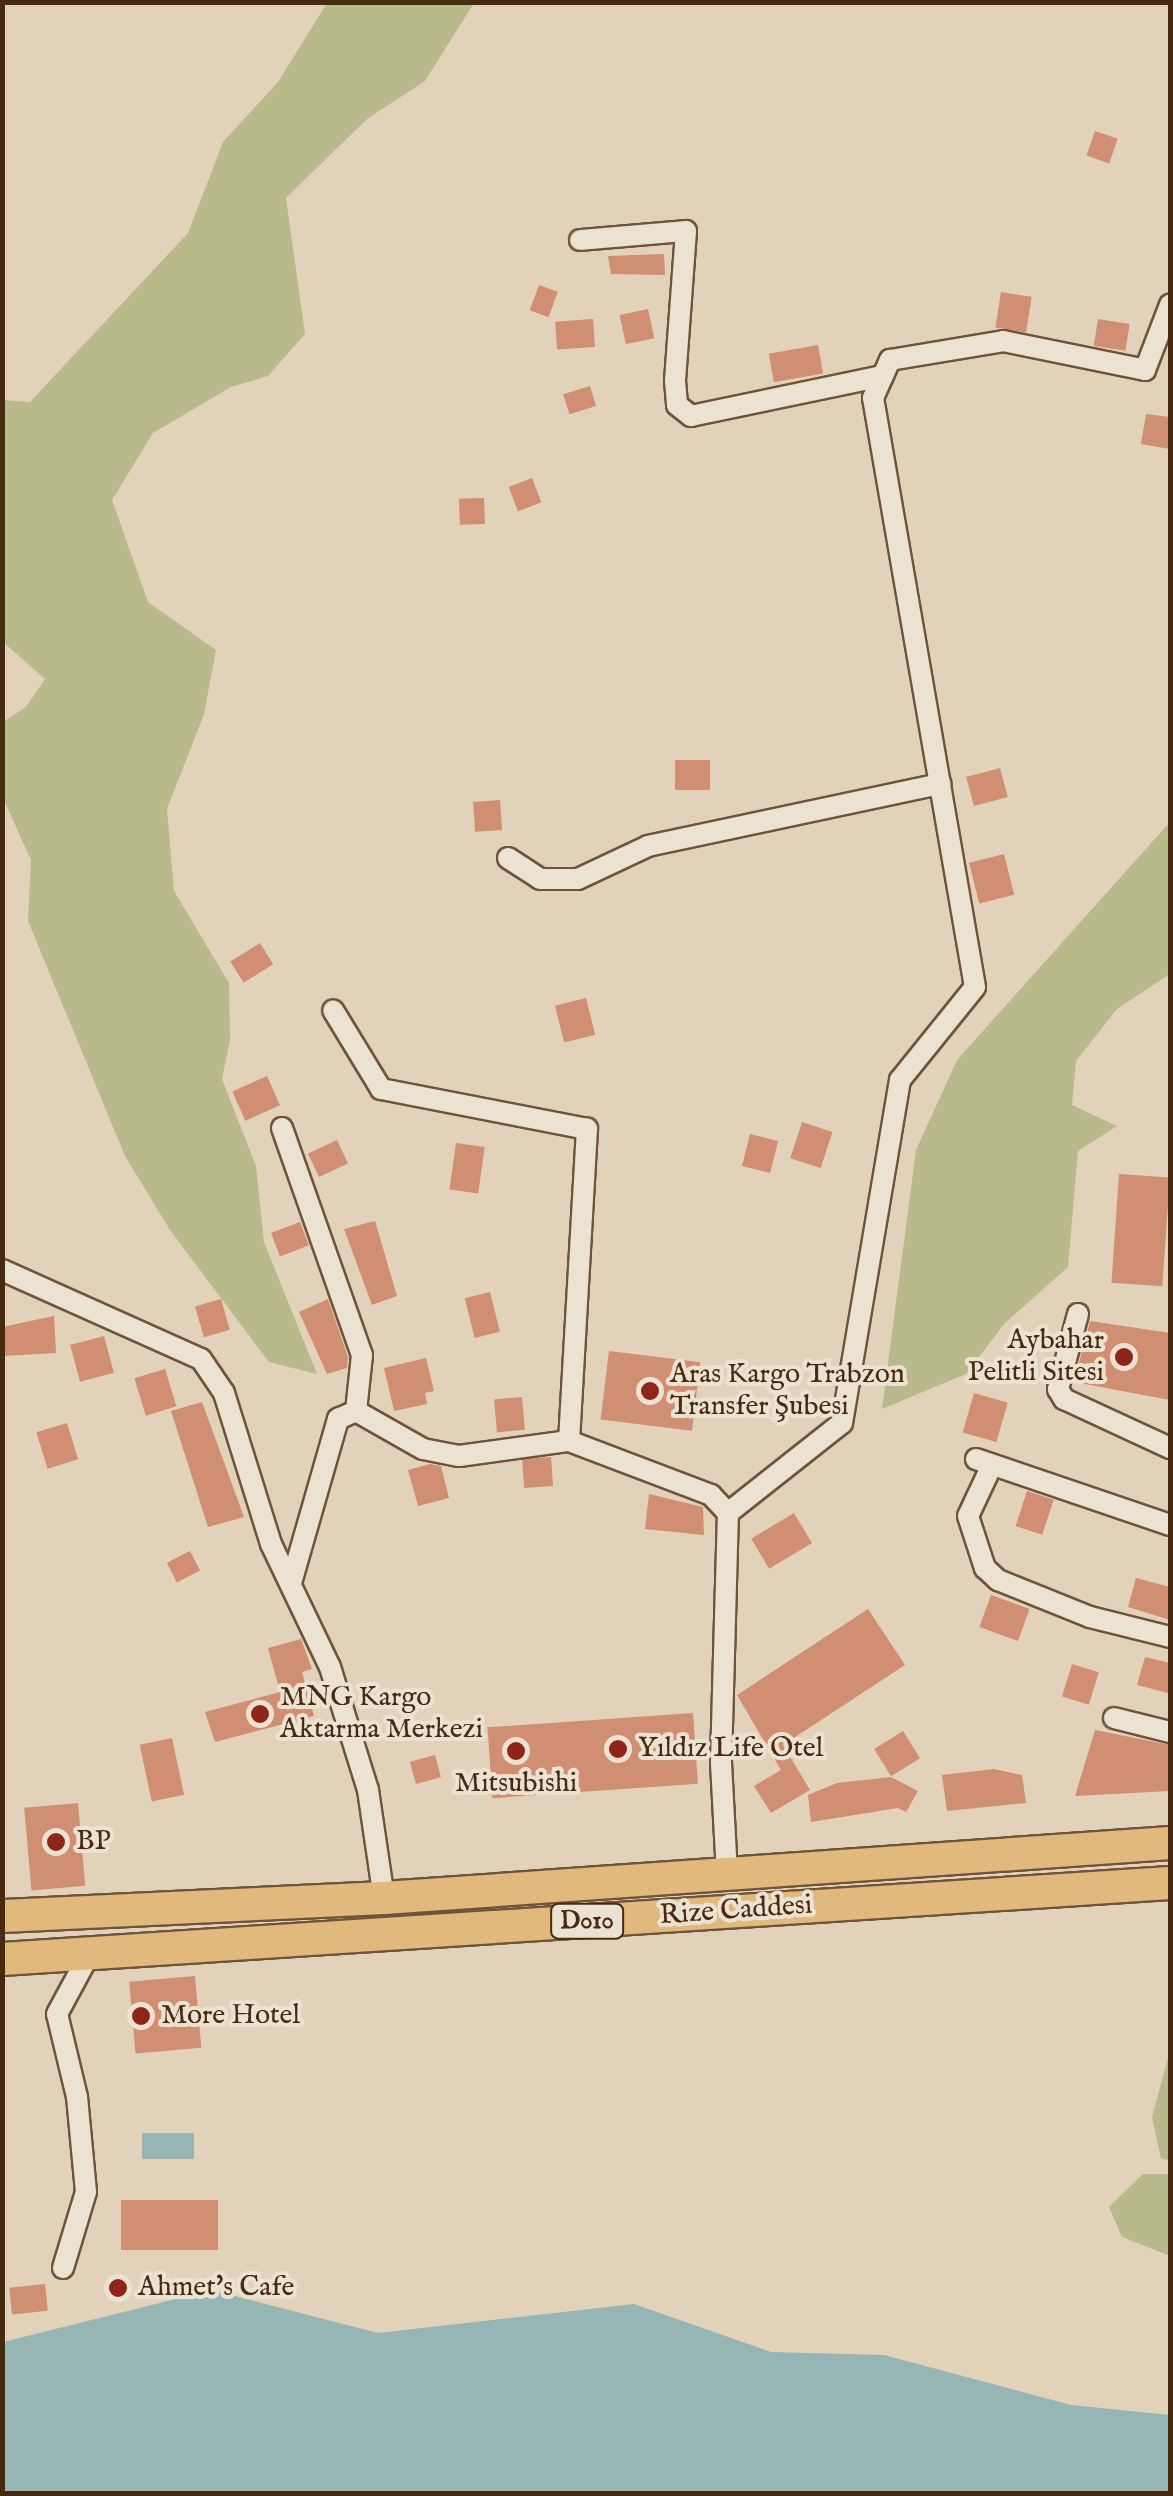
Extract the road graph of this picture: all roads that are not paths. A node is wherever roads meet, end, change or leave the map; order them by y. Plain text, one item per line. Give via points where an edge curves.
1 (580, 240) dead end
2 (1170, 305) edge
3 (883, 376) junction
4 (940, 784) junction
5 (508, 858) dead end
6 (333, 1010) dead end
7 (282, 1128) dead end
8 (2, 1270) edge
9 (1078, 1314) dead end
10 (356, 1411) junction
11 (569, 1441) junction
12 (1170, 1448) edge
13 (728, 1512) junction
14 (1170, 1524) edge
15 (292, 1584) junction
16 (1170, 1637) edge
17 (1114, 1718) dead end
18 (1170, 1732) edge
19 (1170, 1843) edge
20 (727, 1874) junction
21 (1170, 1883) edge
22 (384, 1898) junction
23 (2, 1916) edge
24 (90, 1953) junction
25 (2, 1959) edge
26 (62, 2268) dead end

1 - 3 street via 686,231 676,405 691,416
2 - 3 street via 1145,370 1003,341 890,360
3 - 4 street via 873,398
4 - 5 street via 648,846 578,879 540,880
4 - 13 street via 975,987 900,1080 842,1423
6 - 11 street via 381,1090 587,1129
7 - 10 street via 362,1355
8 - 15 street via 201,1359 224,1393 271,1544
9 - 12 street via 1058,1389 1064,1399
10 - 11 street via 391,1435 459,1456
10 - 15 street via 338,1419
11 - 13 street via 711,1495
13 - 20 street via 721,1762
14 - 16 street via 984,1462 968,1516 985,1568 998,1580 1090,1616
15 - 22 street via 330,1667 368,1790
17 - 18 street
19 - 20 highway, Rize Caddesi / D010
20 - 22 highway, Rize Caddesi / D010
21 - 24 highway, Rize Caddesi / D010
22 - 23 highway, Rize Caddesi / D010
24 - 25 highway, Rize Caddesi / D010
24 - 26 street via 56,2014 77,2097 86,2192

